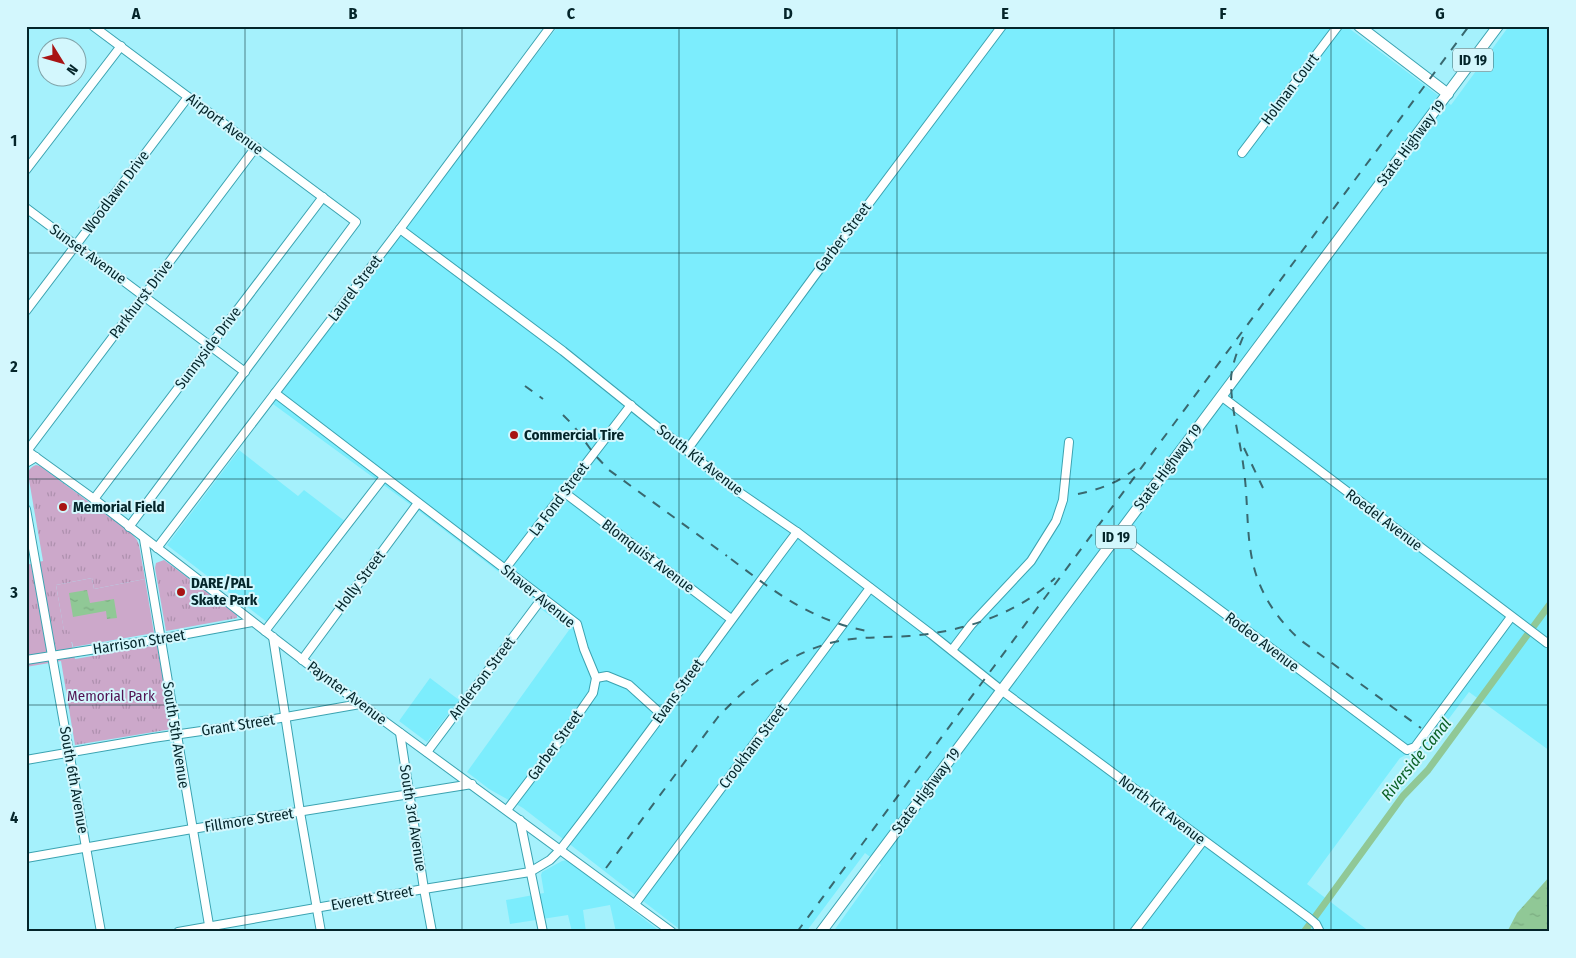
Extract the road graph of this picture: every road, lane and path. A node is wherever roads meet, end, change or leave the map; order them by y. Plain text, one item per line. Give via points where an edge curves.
1 (94, 26) edge
2 (551, 26) edge
3 (1002, 26) edge
4 (1338, 26) edge
5 (1358, 26) edge
6 (1498, 26) edge
7 (121, 46) junction
8 (1448, 94) junction
9 (188, 97) junction
10 (256, 147) junction
11 (1242, 152) dead end
12 (26, 170) edge
13 (323, 197) junction
14 (26, 208) edge
15 (400, 229) junction
16 (76, 245) junction
17 (144, 296) junction
18 (26, 311) edge
19 (210, 346) junction
20 (245, 372) junction
21 (275, 394) junction
22 (1221, 396) junction
23 (631, 405) junction
24 (1070, 442) dead end
25 (27, 450) edge
26 (686, 450) junction
27 (36, 457) junction
28 (26, 463) edge
29 (384, 477) junction
30 (565, 492) junction
31 (94, 499) junction
32 (418, 503) junction
33 (26, 509) edge
34 (129, 527) junction
35 (797, 532) junction
36 (1118, 534) junction
37 (144, 538) junction
38 (157, 548) junction
39 (30, 556) edge
40 (505, 569) junction
41 (870, 588) junction
42 (536, 605) dead end
43 (1511, 617) junction
44 (731, 619) junction
45 (252, 622) junction
46 (265, 631) junction
47 (273, 637) junction
48 (160, 639) junction
49 (1547, 643) dead end
50 (952, 650) junction
51 (52, 655) junction
52 (26, 660) edge
53 (302, 660) junction
54 (596, 678) junction
55 (1001, 690) junction
56 (360, 704) junction
57 (661, 714) junction
58 (285, 718) junction
59 (400, 733) junction
60 (176, 735) junction
61 (70, 752) junction
62 (427, 752) junction
63 (26, 760) edge
64 (472, 784) junction
65 (410, 795) junction
66 (506, 810) junction
67 (300, 812) junction
68 (520, 820) junction
69 (192, 829) junction
70 (1203, 841) junction
71 (86, 848) junction
72 (560, 850) junction
73 (26, 858) edge
74 (530, 872) junction
75 (424, 889) junction
76 (635, 904) junction
77 (316, 908) junction
78 (209, 929) edge
79 (1319, 929) edge
80 (668, 931) edge
81 (101, 932) edge
82 (178, 932) edge
83 (321, 932) edge
84 (432, 932) edge
85 (543, 932) edge
86 (821, 932) edge
87 (1134, 932) edge

1 - 7 street, Airport Avenue
2 - 15 street, Laurel Street
3 - 26 street, Garber Street
4 - 11 street, Holman Court
5 - 8 main road
6 - 8 main road, State Highway 19 / ID 19
7 - 9 street, Airport Avenue
7 - 12 street
8 - 22 main road, State Highway 19 / ID 19
9 - 10 street, Airport Avenue
9 - 16 street, Woodlawn Drive
10 - 13 street, Airport Avenue
10 - 17 street, Parkhurst Drive
13 - 19 street, Sunnyside Drive
13 - 20 street, Airport Avenue via 356,222
14 - 16 street, Sunset Avenue
15 - 21 street, Laurel Street
15 - 23 street, South Kit Avenue
16 - 17 street, Sunset Avenue
16 - 18 street, Woodlawn Drive
17 - 19 street, Sunset Avenue
17 - 25 street, Parkhurst Drive
19 - 20 street, Sunset Avenue
19 - 31 street, Sunnyside Drive
20 - 34 street
21 - 29 street
21 - 38 street, Laurel Street
22 - 36 main road, State Highway 19 / ID 19
22 - 43 street, Roedel Avenue
23 - 26 street, South Kit Avenue
23 - 30 street, La Fond Street
24 - 50 street via 1063,500 1056,521 1031,561
25 - 27 street, Paynter Avenue
26 - 35 street, South Kit Avenue
27 - 28 street
27 - 31 street, Paynter Avenue
29 - 32 street
29 - 46 street
30 - 40 street, La Fond Street
30 - 44 street, Blomquist Avenue
31 - 34 street, Paynter Avenue
32 - 40 street, Shaver Avenue
32 - 53 street, Holly Street
33 - 39 street, South 6th Avenue
34 - 37 street, Paynter Avenue
35 - 41 street, South Kit Avenue
35 - 44 street, Evans Street
36 - 43 street, Rodeo Avenue via 1407,750 1415,747
36 - 55 main road, State Highway 19 / ID 19
37 - 38 street, Paynter Avenue
37 - 48 street, South 5th Avenue
38 - 45 street, Paynter Avenue
39 - 51 street, South 6th Avenue
40 - 54 street, Shaver Avenue via 577,624
41 - 50 street, South Kit Avenue
41 - 76 street, Crookham Street
42 - 62 street, Anderson Street
43 - 49 street, Roedel Avenue
44 - 57 street, Evans Street
45 - 46 street, Paynter Avenue
45 - 48 street, Harrison Street
46 - 47 street, Paynter Avenue
47 - 53 street, Paynter Avenue
47 - 58 street
48 - 51 street, Harrison Street
48 - 60 street, South 5th Avenue
50 - 55 street, South Kit Avenue
51 - 52 street, Harrison Street
51 - 61 street, South 6th Avenue
53 - 56 street, Paynter Avenue
54 - 57 street via 607,676 629,685
54 - 66 street, Garber Street via 593,693
55 - 70 street, North Kit Avenue
55 - 86 main road, State Highway 19 / ID 19
56 - 58 street, Grant Street
56 - 59 street, Paynter Avenue
57 - 72 street, Evans Street
58 - 60 street, Grant Street
58 - 67 street
59 - 62 street, Paynter Avenue
59 - 65 street, South 3rd Avenue
60 - 61 street, Grant Street
60 - 69 street, South 5th Avenue
61 - 63 street, Grant Street
61 - 71 street, South 6th Avenue
62 - 64 street, Paynter Avenue
64 - 65 street, Fillmore Street
64 - 66 street, Paynter Avenue
65 - 67 street, Fillmore Street
65 - 75 street, South 3rd Avenue
66 - 68 street, Paynter Avenue
67 - 69 street, Fillmore Street
67 - 77 street
68 - 72 street, Paynter Avenue
68 - 74 street
69 - 71 street, Fillmore Street
69 - 78 street, South 5th Avenue
70 - 79 street, North Kit Avenue via 1309,918
70 - 87 street
71 - 73 street, Fillmore Street
71 - 81 street, South 6th Avenue
72 - 74 street, Everett Street
72 - 76 street, Paynter Avenue
74 - 75 street, Everett Street
74 - 85 street
75 - 77 street, Everett Street
75 - 84 street, South 3rd Avenue
76 - 80 street, Paynter Avenue
77 - 78 street, Everett Street
77 - 83 street
78 - 82 street, Everett Street

